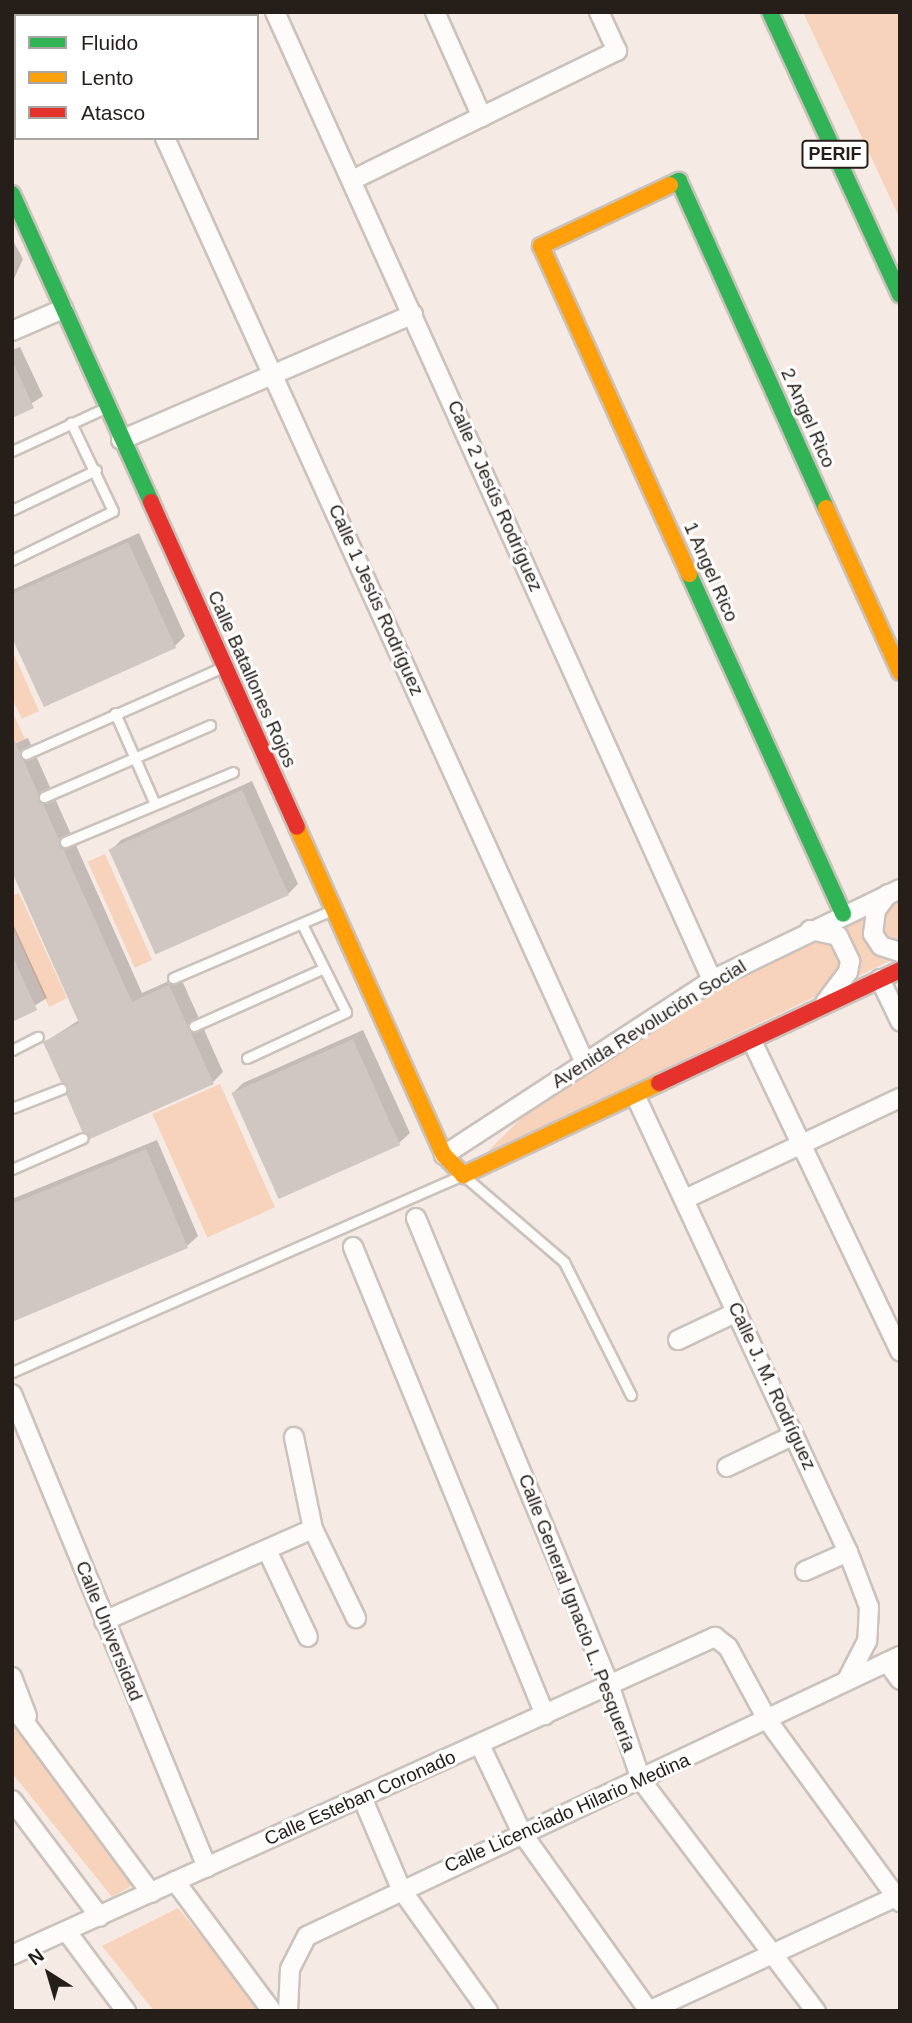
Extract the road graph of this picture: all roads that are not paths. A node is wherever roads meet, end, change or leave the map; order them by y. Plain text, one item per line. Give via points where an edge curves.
1 (275, 12) edge
2 (435, 12) edge
3 (599, 12) edge
4 (770, 12) edge
5 (482, 117) junction
6 (166, 140) edge
7 (352, 180) junction
8 (12, 194) edge
9 (541, 246) joint
10 (900, 295) edge
11 (63, 309) junction
12 (413, 314) junction
13 (12, 331) edge
14 (273, 373) junction
15 (106, 407) junction
16 (71, 423) junction
17 (121, 440) junction
18 (12, 451) edge
19 (96, 470) junction
20 (12, 510) edge
21 (12, 560) edge
22 (225, 666) junction
23 (900, 672) edge
24 (115, 713) junction
25 (210, 725) dead end
26 (26, 754) dead end
27 (134, 758) junction
28 (233, 772) dead end
29 (44, 797) dead end
30 (155, 804) junction
31 (65, 842) dead end
32 (894, 892) edge
33 (332, 911) junction
34 (843, 914) junction
35 (302, 924) junction
36 (810, 930) junction
37 (900, 952) edge
38 (324, 968) junction
39 (900, 970) edge
40 (173, 978) dead end
41 (880, 979) junction
42 (712, 980) junction
43 (818, 1010) junction
44 (900, 1021) edge
45 (194, 1026) dead end
46 (38, 1037) dead end
47 (752, 1041) junction
48 (12, 1050) edge
49 (247, 1058) dead end
50 (585, 1063) junction
51 (61, 1088) dead end
52 (636, 1097) junction
53 (900, 1098) edge
54 (12, 1108) edge
55 (83, 1138) dead end
56 (803, 1142) junction
57 (444, 1155) junction
58 (12, 1169) edge
59 (463, 1175) junction
60 (685, 1199) junction
61 (416, 1218) dead end
62 (353, 1247) dead end
63 (737, 1312) junction
64 (678, 1340) dead end
65 (900, 1351) edge
66 (12, 1372) edge
67 (12, 1394) edge
68 (631, 1395) dead end
69 (16, 1415) edge
70 (794, 1435) junction
71 (294, 1437) dead end
72 (727, 1468) dead end
73 (313, 1529) junction
74 (267, 1550) junction
75 (848, 1552) junction
76 (805, 1571) dead end
77 (356, 1618) dead end
78 (104, 1621) junction
79 (308, 1637) dead end
80 (893, 1659) edge
81 (12, 1677) edge
82 (847, 1680) junction
83 (900, 1680) edge
84 (609, 1684) junction
85 (12, 1705) edge
86 (545, 1715) junction
87 (768, 1721) junction
88 (34, 1736) junction
89 (480, 1745) junction
90 (641, 1780) junction
91 (362, 1797) junction
92 (12, 1800) edge
93 (522, 1833) junction
94 (207, 1867) junction
95 (175, 1881) junction
96 (401, 1889) junction
97 (151, 1893) junction
98 (898, 1898) edge
99 (100, 1917) junction
100 (67, 1932) junction
101 (773, 1952) junction
102 (12, 1955) edge
103 (126, 2011) edge
104 (272, 2011) edge
105 (288, 2011) edge
106 (488, 2011) edge
107 (649, 2011) edge
108 (816, 2011) edge

1 - 7 street, Calle 2 Jesús Rodríguez
2 - 5 street
3 - 5 street via 617,51
4 - 10 street, PERIF
5 - 7 street
6 - 14 street, Calle 1 Jesús Rodríguez
7 - 12 street, Calle 2 Jesús Rodríguez
8 - 11 street, Calle Batallones Rojos
9 - 23 street, 2 Angel Rico via 678,181
9 - 34 street, 1 Angel Rico
11 - 13 street
11 - 15 street, Calle Batallones Rojos
12 - 14 street
12 - 42 street, Calle 2 Jesús Rodríguez
14 - 17 street
14 - 50 street, Calle 1 Jesús Rodríguez
15 - 16 lane
15 - 17 street, Calle Batallones Rojos
16 - 18 lane
16 - 19 lane
17 - 22 street, Calle Batallones Rojos
19 - 20 lane
19 - 21 lane via 113,511
22 - 24 lane
22 - 33 street, Calle Batallones Rojos
24 - 26 lane
24 - 27 lane
25 - 27 lane
27 - 29 lane
27 - 30 lane
28 - 30 lane
30 - 31 lane
32 - 34 street, Avenida Revolución Social
32 - 37 street via 876,910 873,934 881,946
33 - 35 lane
33 - 57 street, Calle Batallones Rojos
34 - 36 street, Avenida Revolución Social
35 - 38 lane
35 - 40 lane
36 - 42 street, Avenida Revolución Social
36 - 43 street via 838,936 850,961 848,972
38 - 45 lane
38 - 49 lane via 346,1012
39 - 41 street
41 - 43 street
41 - 44 street
42 - 50 street, Avenida Revolución Social
43 - 47 street
46 - 48 lane
47 - 52 street
47 - 56 street
50 - 57 street, Avenida Revolución Social
51 - 54 lane
52 - 59 street
52 - 60 street, Calle J. M. Rodríguez
53 - 56 street
55 - 58 lane
56 - 60 street
56 - 65 street
57 - 59 street, Calle Batallones Rojos
59 - 66 lane
59 - 68 lane via 564,1262
60 - 63 street, Calle J. M. Rodríguez
61 - 84 street, Calle General Ignacio L. Pesquería
62 - 86 street
63 - 64 street
63 - 70 street, Calle J. M. Rodríguez
67 - 69 street, Calle Universidad
69 - 78 street, Calle Universidad
70 - 72 street
70 - 75 street, Calle J. M. Rodríguez
71 - 73 street
73 - 74 street
73 - 77 street
74 - 78 street
74 - 79 street
75 - 76 street
75 - 82 street, Calle J. M. Rodríguez via 869,1607 867,1641
78 - 94 street, Calle Universidad
80 - 82 street, Calle Licenciado Hilario Medina
80 - 83 street
81 - 88 street
82 - 87 street, Calle Licenciado Hilario Medina
84 - 86 street, Calle Esteban Coronado
84 - 87 street, Calle Esteban Coronado via 715,1637 727,1647
84 - 90 street, Calle General Ignacio L. Pesquería
85 - 88 street
86 - 89 street, Calle Esteban Coronado
87 - 90 street, Calle Licenciado Hilario Medina
87 - 98 street
88 - 97 street
89 - 91 street, Calle Esteban Coronado
89 - 93 street
90 - 93 street, Calle Licenciado Hilario Medina
90 - 101 street, Calle General Ignacio L. Pesquería
91 - 94 street, Calle Esteban Coronado
91 - 96 street
92 - 99 street
93 - 96 street, Calle Licenciado Hilario Medina
93 - 107 street
94 - 95 street, Calle Esteban Coronado
95 - 97 street, Calle Esteban Coronado
95 - 104 street
96 - 105 street, Calle Licenciado Hilario Medina via 307,1936 290,1969
96 - 106 street
97 - 99 street, Calle Esteban Coronado
98 - 101 street
99 - 100 street, Calle Esteban Coronado
100 - 102 street, Calle Esteban Coronado
100 - 103 street
101 - 107 street
101 - 108 street, Calle General Ignacio L. Pesquería

